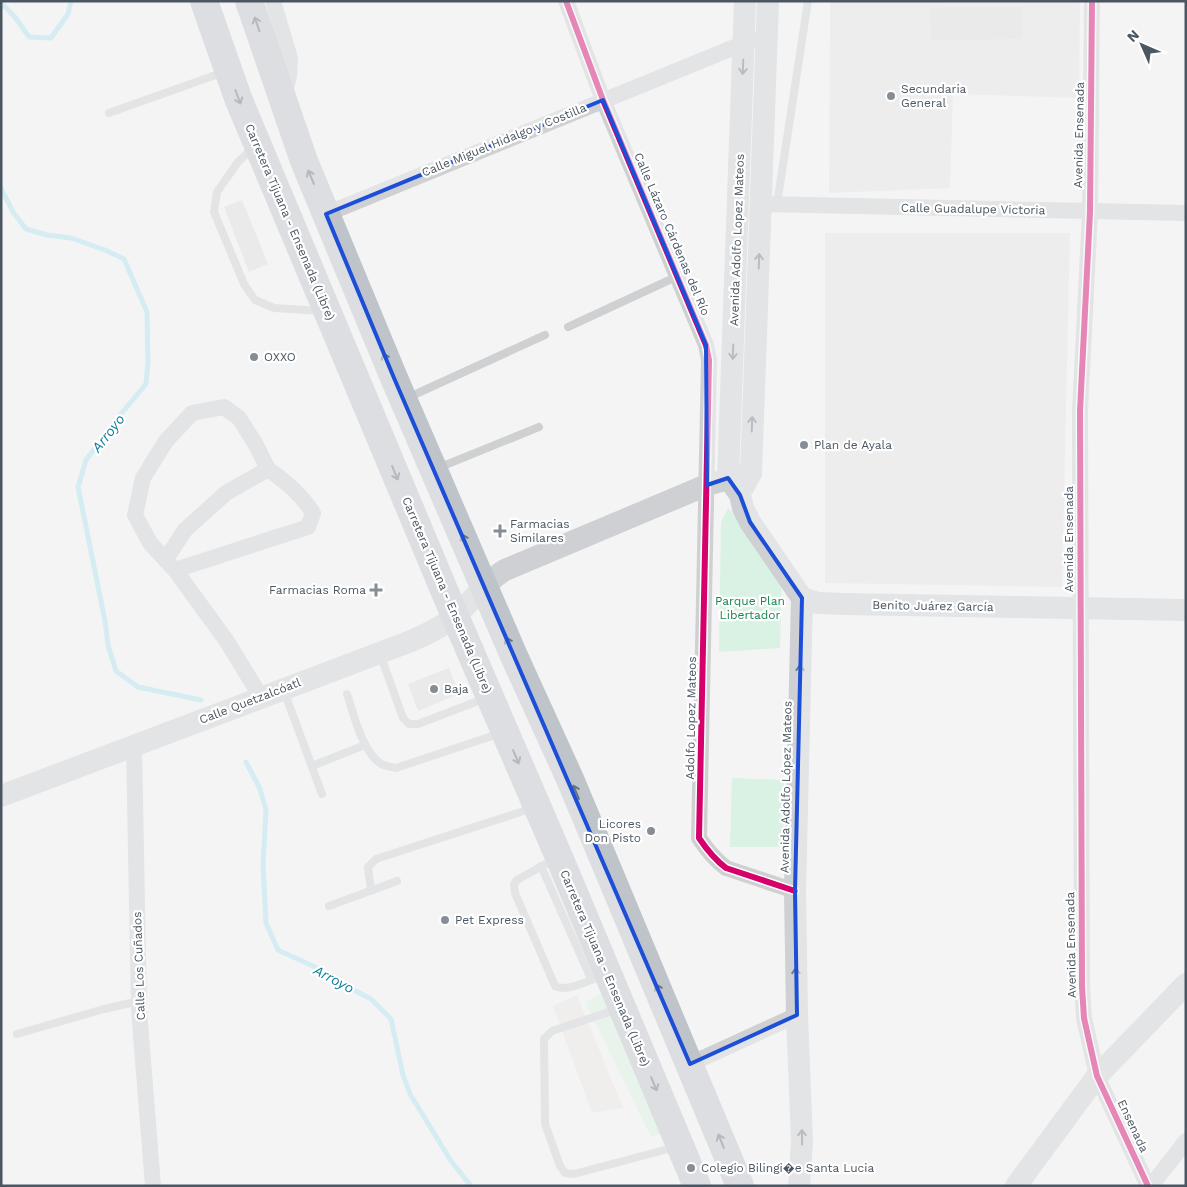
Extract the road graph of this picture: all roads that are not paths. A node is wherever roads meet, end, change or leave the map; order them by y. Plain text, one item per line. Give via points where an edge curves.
1 (204, 1) edge
2 (249, 1) edge
3 (273, 1) edge
4 (566, 1) edge
5 (745, 1) edge
6 (768, 1) edge
7 (808, 1) edge
8 (1092, 1) edge
9 (767, 36) junction
10 (744, 42) junction
11 (229, 71) junction
12 (603, 100) junction
13 (283, 102) junction
14 (109, 113) dead end
15 (257, 144) junction
16 (769, 204) junction
17 (1090, 212) junction
18 (1186, 213) edge
19 (326, 214) junction
20 (678, 276) junction
21 (327, 311) junction
22 (568, 327) dead end
23 (545, 335) dead end
24 (403, 400) junction
25 (539, 427) dead end
26 (268, 469) junction
27 (434, 469) junction
28 (725, 486) junction
29 (171, 564) junction
30 (485, 585) junction
31 (802, 598) junction
32 (1080, 608) junction
33 (1186, 610) edge
34 (455, 616) junction
35 (379, 652) junction
36 (283, 689) junction
37 (347, 694) dead end
38 (261, 697) junction
39 (490, 697) junction
40 (505, 731) junction
41 (365, 745) junction
42 (134, 746) junction
43 (312, 766) junction
44 (322, 794) dead end
45 (1, 796) edge
46 (537, 807) junction
47 (550, 862) junction
48 (397, 881) dead end
49 (371, 891) junction
50 (795, 891) junction
51 (329, 906) dead end
52 (600, 976) junction
53 (1186, 984) edge
54 (139, 1001) junction
55 (622, 1008) junction
56 (797, 1014) junction
57 (17, 1034) dead end
58 (690, 1064) junction
59 (1097, 1076) junction
60 (1186, 1141) edge
61 (680, 1146) junction
62 (153, 1186) edge
63 (697, 1186) edge
64 (740, 1186) edge
65 (799, 1186) edge
66 (1016, 1186) edge
67 (1148, 1186) edge
68 (1152, 1186) edge

1 - 11 highway, Carretera Tijuana - Ensenada (Libre)
13 -> 2 highway
3 - 13 street via 290,58
4 - 12 street, Calle Lázaro Cárdenas del Río
5 - 10 main road, Avenida Adolfo Lopez Mateos
6 - 9 main road, Avenida Adolfo Lopez Mateos
7 - 16 lane
8 - 17 street, Avenida Ensenada
9 - 10 street, Calle Miguel Hidalgo y Costilla
9 - 16 main road, Avenida Adolfo Lopez Mateos
10 - 12 street, Calle Miguel Hidalgo y Costilla
10 -> 28 main road, Avenida Adolfo Lopez Mateos
11 - 14 lane
11 -> 15 highway, Carretera Tijuana - Ensenada (Libre)
12 - 19 street, Calle Miguel Hidalgo y Costilla
12 - 20 street, Calle Lázaro Cárdenas del Río
19 -> 13 highway
15 - 21 highway, Carretera Tijuana - Ensenada (Libre)
15 - 21 lane via 238,162 217,192 214,212 240,275 255,300 274,308
16 - 17 street, Calle Guadalupe Victoria
28 -> 16 main road, Avenida Adolfo Lopez Mateos via 751,472
17 - 18 street, Calle Guadalupe Victoria
17 - 32 street, Avenida Ensenada via 1080,411
24 -> 19 highway
20 - 22 lane
20 - 28 street, Calle Lázaro Cárdenas del Río via 706,345
21 -> 34 highway, Carretera Tijuana - Ensenada (Libre)
23 - 24 lane
24 - 27 highway
25 - 27 lane
26 - 29 street via 226,493 185,530
26 - 29 street via 289,484 308,505 313,513 308,528
26 - 29 street via 240,418 224,407 192,413 166,441 143,478 135,515 150,543
30 -> 27 highway
28 - 30 main road via 505,570
28 - 31 main road
28 - 50 street, Adolfo Lopez Mateos via 699,838 708,852 726,868
29 - 38 street via 226,640
30 - 34 main road, Calle Quetzalcóatl
58 -> 30 highway
31 - 32 main road, Benito Juárez García via 818,603 844,604
50 -> 31 main road, Avenida Adolfo López Mateos
32 - 33 main road, Benito Juárez García
32 - 59 street, Avenida Ensenada via 1082,987 1084,1018
34 - 35 main road, Calle Quetzalcóatl via 431,632
34 - 39 highway, Carretera Tijuana - Ensenada (Libre)
35 - 36 main road, Calle Quetzalcóatl
35 - 39 lane via 403,718 409,724 418,724
36 - 38 main road, Calle Quetzalcóatl
36 - 43 lane
37 - 41 lane
38 - 42 main road, Calle Quetzalcóatl
39 - 40 highway, Carretera Tijuana - Ensenada (Libre)
40 - 41 lane via 396,768 382,765
40 -> 46 highway, Carretera Tijuana - Ensenada (Libre)
41 - 43 lane
42 - 45 main road, Calle Quetzalcóatl
42 - 54 street, Calle Los Cuñados
43 - 44 lane
46 - 47 highway, Carretera Tijuana - Ensenada (Libre)
46 - 49 lane via 376,859 368,867
47 - 52 highway, Carretera Tijuana - Ensenada (Libre)
47 - 52 lane via 520,877 514,888 553,982 564,989
48 - 49 lane
49 - 51 lane
56 -> 50 main road, Avenida Adolfo López Mateos
52 - 55 highway, Carretera Tijuana - Ensenada (Libre)
53 - 59 main road
54 - 57 lane
54 - 62 street, Calle Los Cuñados
55 -> 61 highway, Carretera Tijuana - Ensenada (Libre)
55 - 61 lane via 552,1031 544,1039 545,1124 560,1166 565,1173 574,1174
56 - 58 street
65 -> 56 main road, Avenida Adolfo López Mateos via 802,1142
64 -> 58 highway
59 - 66 main road
59 - 67 street, Ensenada
60 - 68 street
61 - 63 highway, Carretera Tijuana - Ensenada (Libre)

